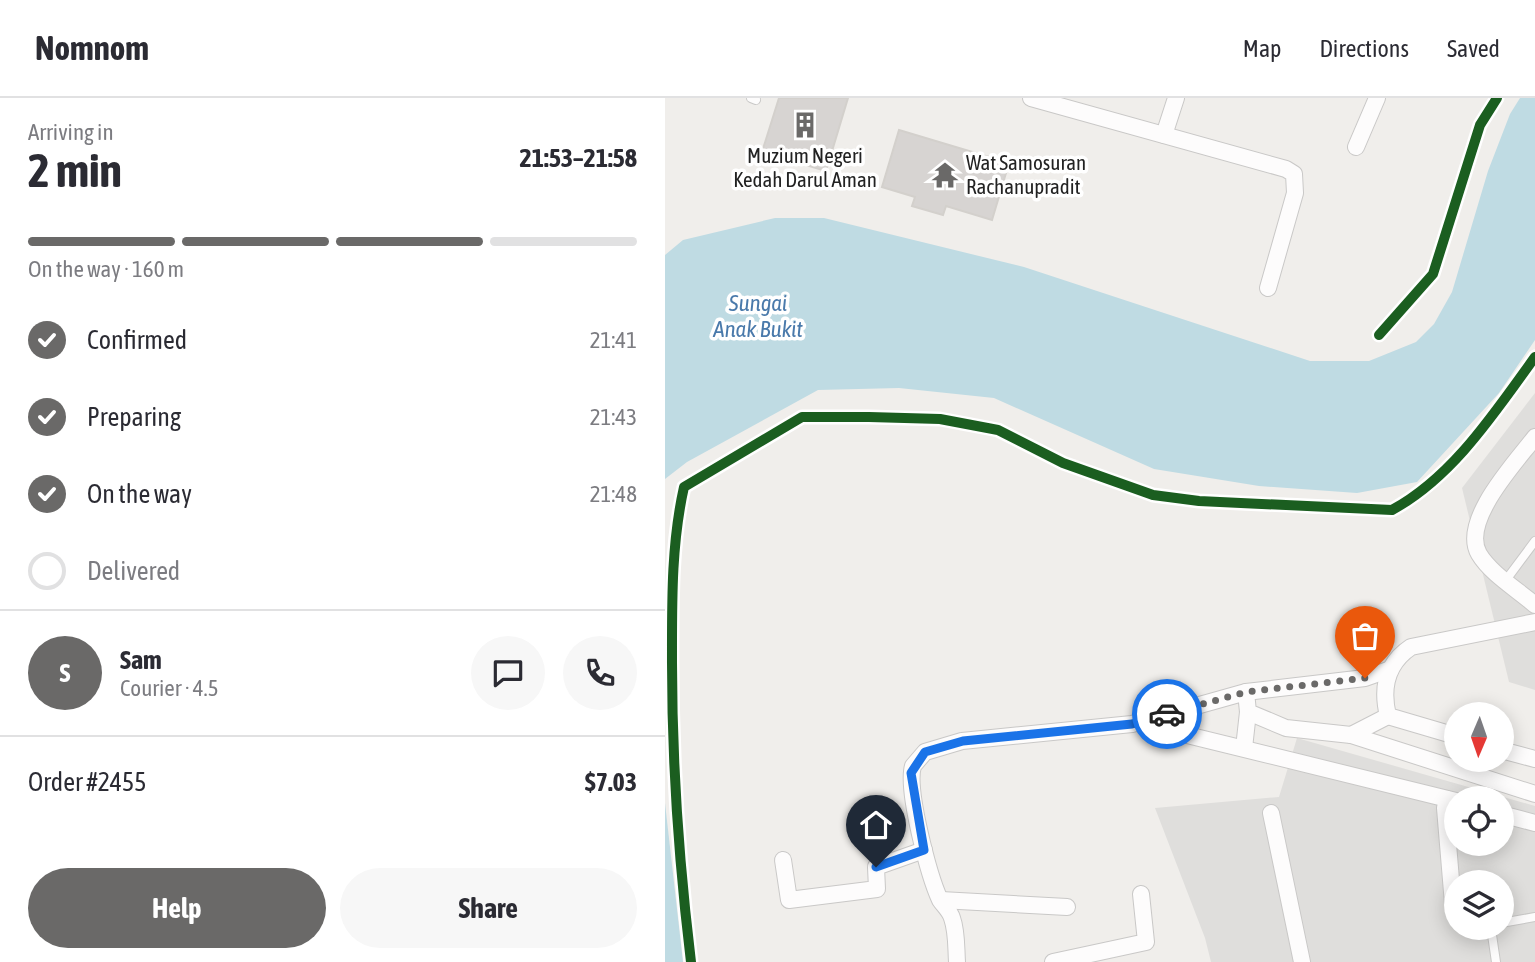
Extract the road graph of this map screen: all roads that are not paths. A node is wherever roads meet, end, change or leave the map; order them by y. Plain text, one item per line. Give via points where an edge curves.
1 (1031, 98) edge
2 (1176, 98) edge
3 (1377, 98) edge
4 (1164, 135) junction
5 (1356, 147) dead end
6 (1268, 288) dead end
7 (1535, 438) edge
8 (1535, 541) edge
9 (1506, 580) junction
10 (1535, 605) edge
11 (1535, 622) edge
12 (1388, 670) junction
13 (1246, 692) junction
14 (1248, 712) junction
15 (1388, 716) junction
16 (1175, 732) dead end
17 (1444, 732) edge
18 (1351, 735) junction
19 (1244, 748) junction
20 (1514, 754) edge
21 (1535, 760) edge
22 (1535, 794) edge
23 (1444, 798) edge
24 (1272, 813) dead end
25 (1514, 817) edge
26 (1535, 823) edge
27 (924, 850) junction
28 (783, 860) dead end
29 (1141, 894) dead end
30 (941, 900) junction
31 (1067, 907) dead end
32 (1535, 917) edge
33 (1514, 921) edge
34 (1493, 940) edge
35 (957, 962) edge
36 (1053, 962) edge
37 (1302, 962) edge
38 (1496, 962) edge

1 - 4 street
2 - 4 street
3 - 5 street
4 - 6 street via 1294,174 1295,193
7 - 9 street via 1493,491 1477,522 1477,550
8 - 9 lane
9 - 10 street
11 - 12 street via 1411,647 1395,657
12 - 13 street via 1365,678
12 - 15 street
13 - 14 street
13 - 27 street via 1132,724 963,741 925,752 911,773
14 - 18 street via 1286,728
14 - 19 street
15 - 17 street
15 - 18 street
16 - 19 street
18 - 22 street
19 - 23 street
20 - 21 street
24 - 37 street
25 - 26 street
27 - 28 street via 876,867 877,889 789,900
27 - 30 street
29 - 36 street via 1146,942
30 - 31 street
30 - 35 street via 955,929
32 - 33 lane
34 - 38 lane

